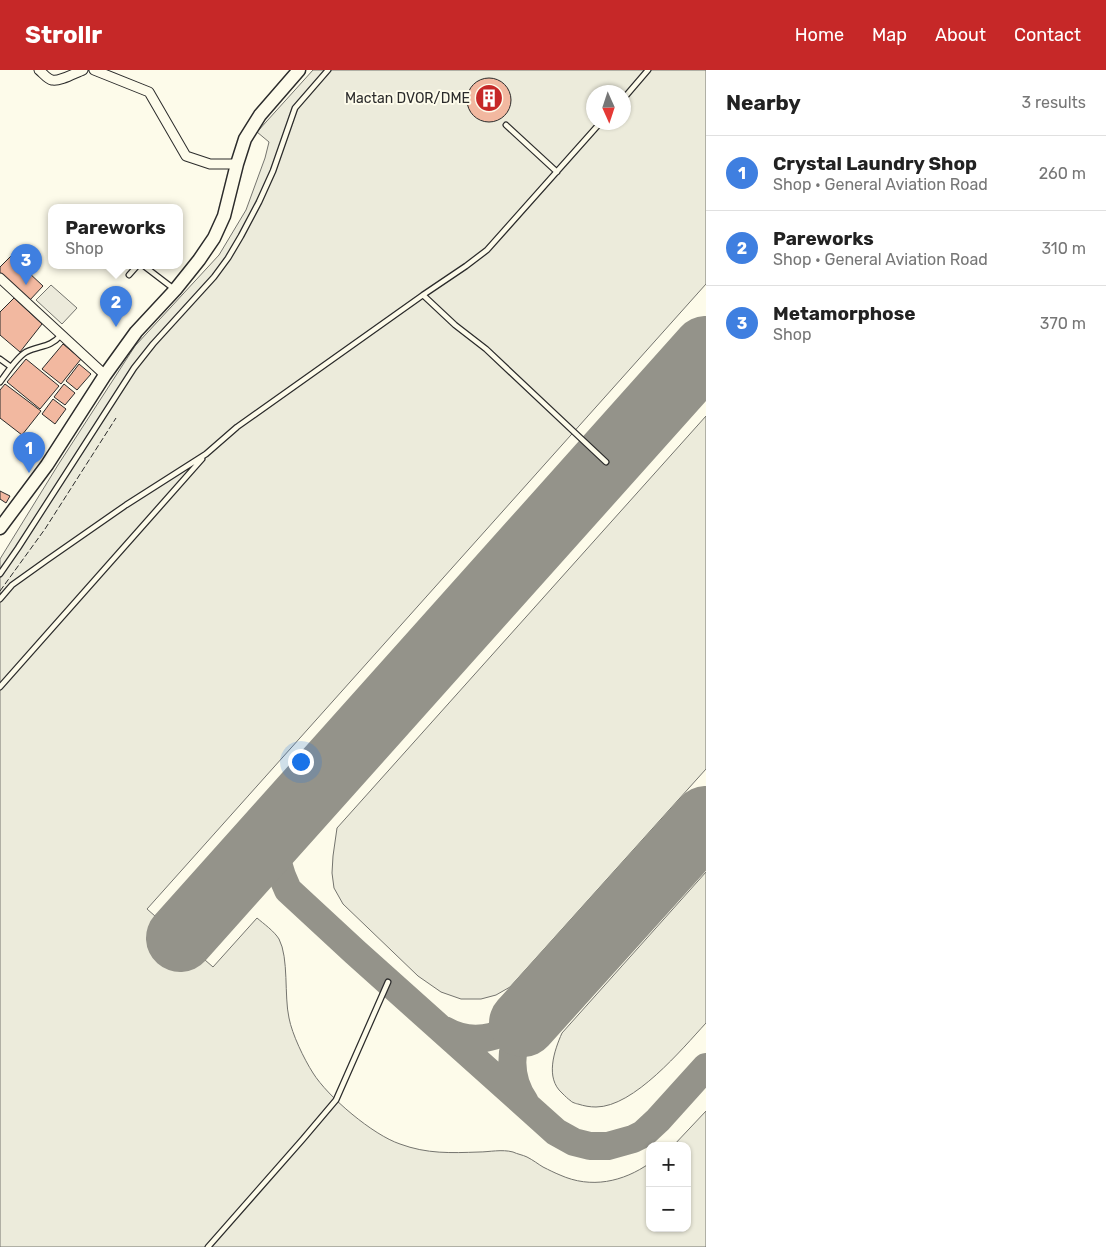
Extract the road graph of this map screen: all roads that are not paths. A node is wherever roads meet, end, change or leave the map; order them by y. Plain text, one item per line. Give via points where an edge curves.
1 (39, 70) edge
2 (82, 70) edge
3 (94, 70) edge
4 (299, 70) edge
5 (328, 70) edge
6 (648, 70) edge
7 (631, 90) edge
8 (506, 125) dead end
9 (595, 130) edge
10 (237, 164) junction
11 (557, 172) junction
12 (134, 269) edge
13 (148, 269) edge
14 (129, 275) dead end
15 (0, 278) edge
16 (175, 290) junction
17 (423, 295) junction
18 (61, 335) junction
19 (0, 359) edge
20 (11, 367) junction
21 (105, 375) junction
22 (0, 382) edge
23 (206, 454) junction
24 (606, 462) dead end
25 (0, 528) edge
26 (0, 574) edge
27 (0, 599) edge
28 (0, 687) edge
29 (388, 982) dead end
30 (208, 1247) edge

1 - 2 street via 54,81
3 - 10 street via 149,92 186,156 210,164
4 - 10 main road via 260,115
5 - 26 lane via 295,108 273,171 228,258 134,368
6 - 7 lane
8 - 11 lane
9 - 11 lane
10 - 16 main road via 224,216 214,238
11 - 17 lane via 488,250
12 - 14 lane
13 - 16 lane
15 - 18 street
16 - 21 main road via 136,332
17 - 23 lane via 237,427
17 - 24 lane via 486,349
18 - 20 lane via 55,342 25,352
18 - 21 street
19 - 20 lane
20 - 22 lane
21 - 25 main road via 47,465
23 - 27 lane via 47,560 12,585
23 - 28 lane
29 - 30 lane via 336,1100

